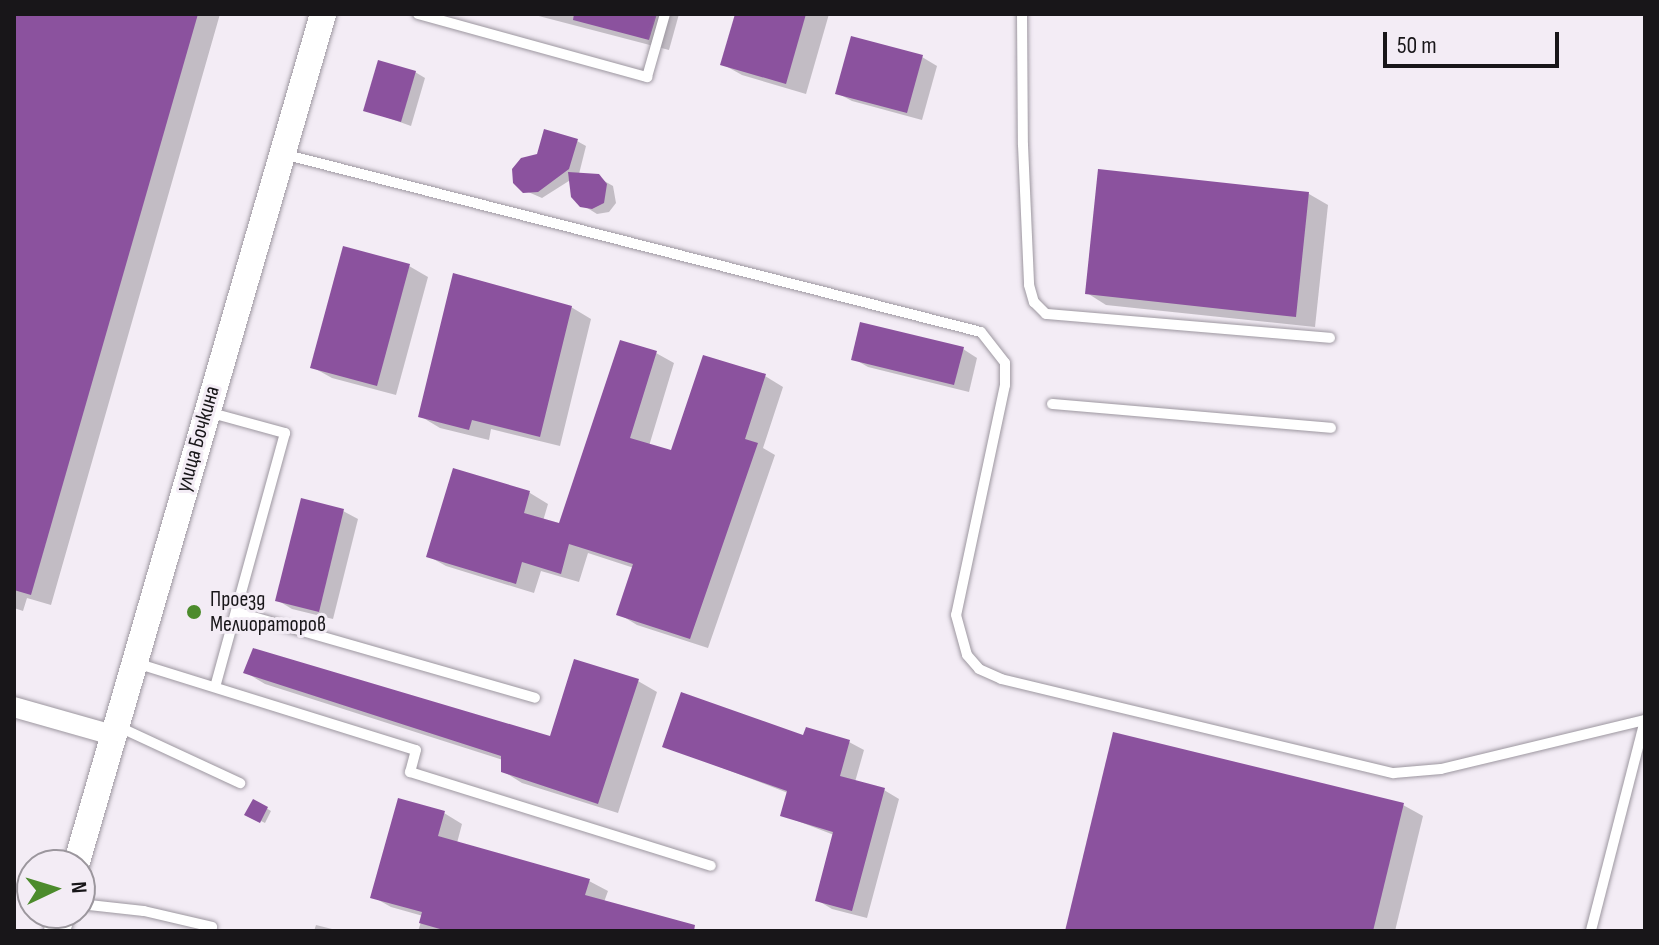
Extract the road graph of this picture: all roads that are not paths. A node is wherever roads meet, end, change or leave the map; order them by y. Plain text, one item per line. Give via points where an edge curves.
1 (323, 14) edge
2 (418, 14) edge
3 (665, 14) edge
4 (1022, 14) edge
5 (281, 154) junction
6 (1330, 338) dead end
7 (1052, 404) dead end
8 (206, 411) junction
9 (1331, 428) dead end
10 (236, 612) junction
11 (134, 662) junction
12 (215, 687) junction
13 (535, 698) dead end
14 (14, 707) edge
15 (114, 730) junction
16 (240, 783) dead end
17 (81, 849) edge
18 (711, 866) dead end
19 (96, 906) edge
20 (212, 927) dead end
21 (1591, 931) edge

1 - 5 street, улица Бочкина
2 - 3 lane via 647,77
4 - 6 lane via 1029,285 1040,308 1046,314
5 - 8 street, улица Бочкина
5 - 21 lane via 981,332 1005,363 1005,385 956,615 967,655 979,669 1001,679 1394,773 1441,769 1645,720
7 - 9 lane
8 - 10 lane via 285,433
8 - 11 street, улица Бочкина
10 - 12 lane
10 - 13 lane
11 - 12 lane
11 - 15 street, улица Бочкина
12 - 18 lane via 416,750 410,772
14 - 15 street
15 - 16 lane
15 - 17 street, улица Бочкина
19 - 20 lane

